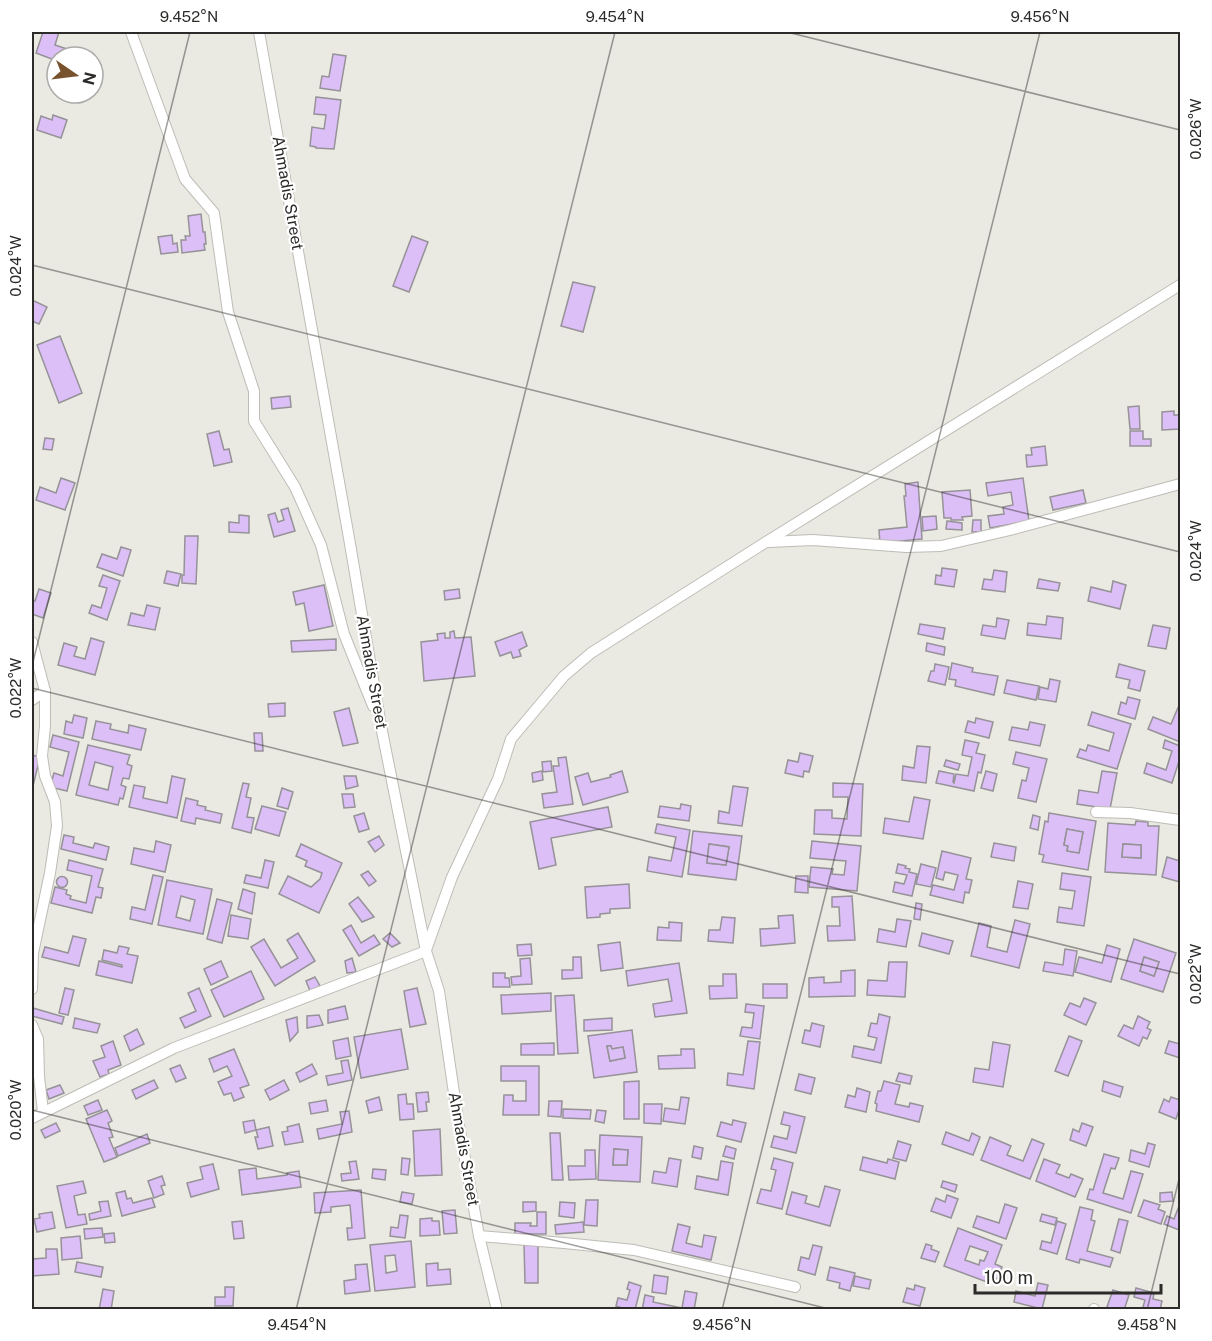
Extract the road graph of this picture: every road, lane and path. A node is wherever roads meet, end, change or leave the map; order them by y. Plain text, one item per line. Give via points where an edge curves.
1 (132, 32) edge
2 (259, 32) edge
3 (1180, 285) edge
4 (1180, 484) edge
5 (766, 542) junction
6 (32, 642) edge
7 (45, 690) junction
8 (32, 700) edge
9 (381, 726) junction
10 (1096, 812) dead end
11 (1180, 820) edge
12 (426, 951) junction
13 (32, 989) edge
14 (32, 1025) edge
15 (43, 1112) junction
16 (32, 1118) edge
17 (479, 1236) junction
18 (795, 1287) dead end
19 (497, 1310) edge

1 - 9 street via 185,179 214,213 228,312 254,391 254,421 295,487 321,545 344,634
2 - 9 street, Ahmadis Street
3 - 5 street
4 - 5 street via 941,546 813,540
5 - 12 street via 591,653 564,676 511,739 498,779 452,877
6 - 7 street
7 - 8 street
7 - 13 street via 42,756 55,802 57,826 33,953
9 - 12 street, Ahmadis Street
10 - 11 street
12 - 15 street via 174,1048
12 - 17 street, Ahmadis Street via 439,991
14 - 15 street via 38,1039
15 - 16 street
17 - 18 street via 634,1250
17 - 19 street, Ahmadis Street

